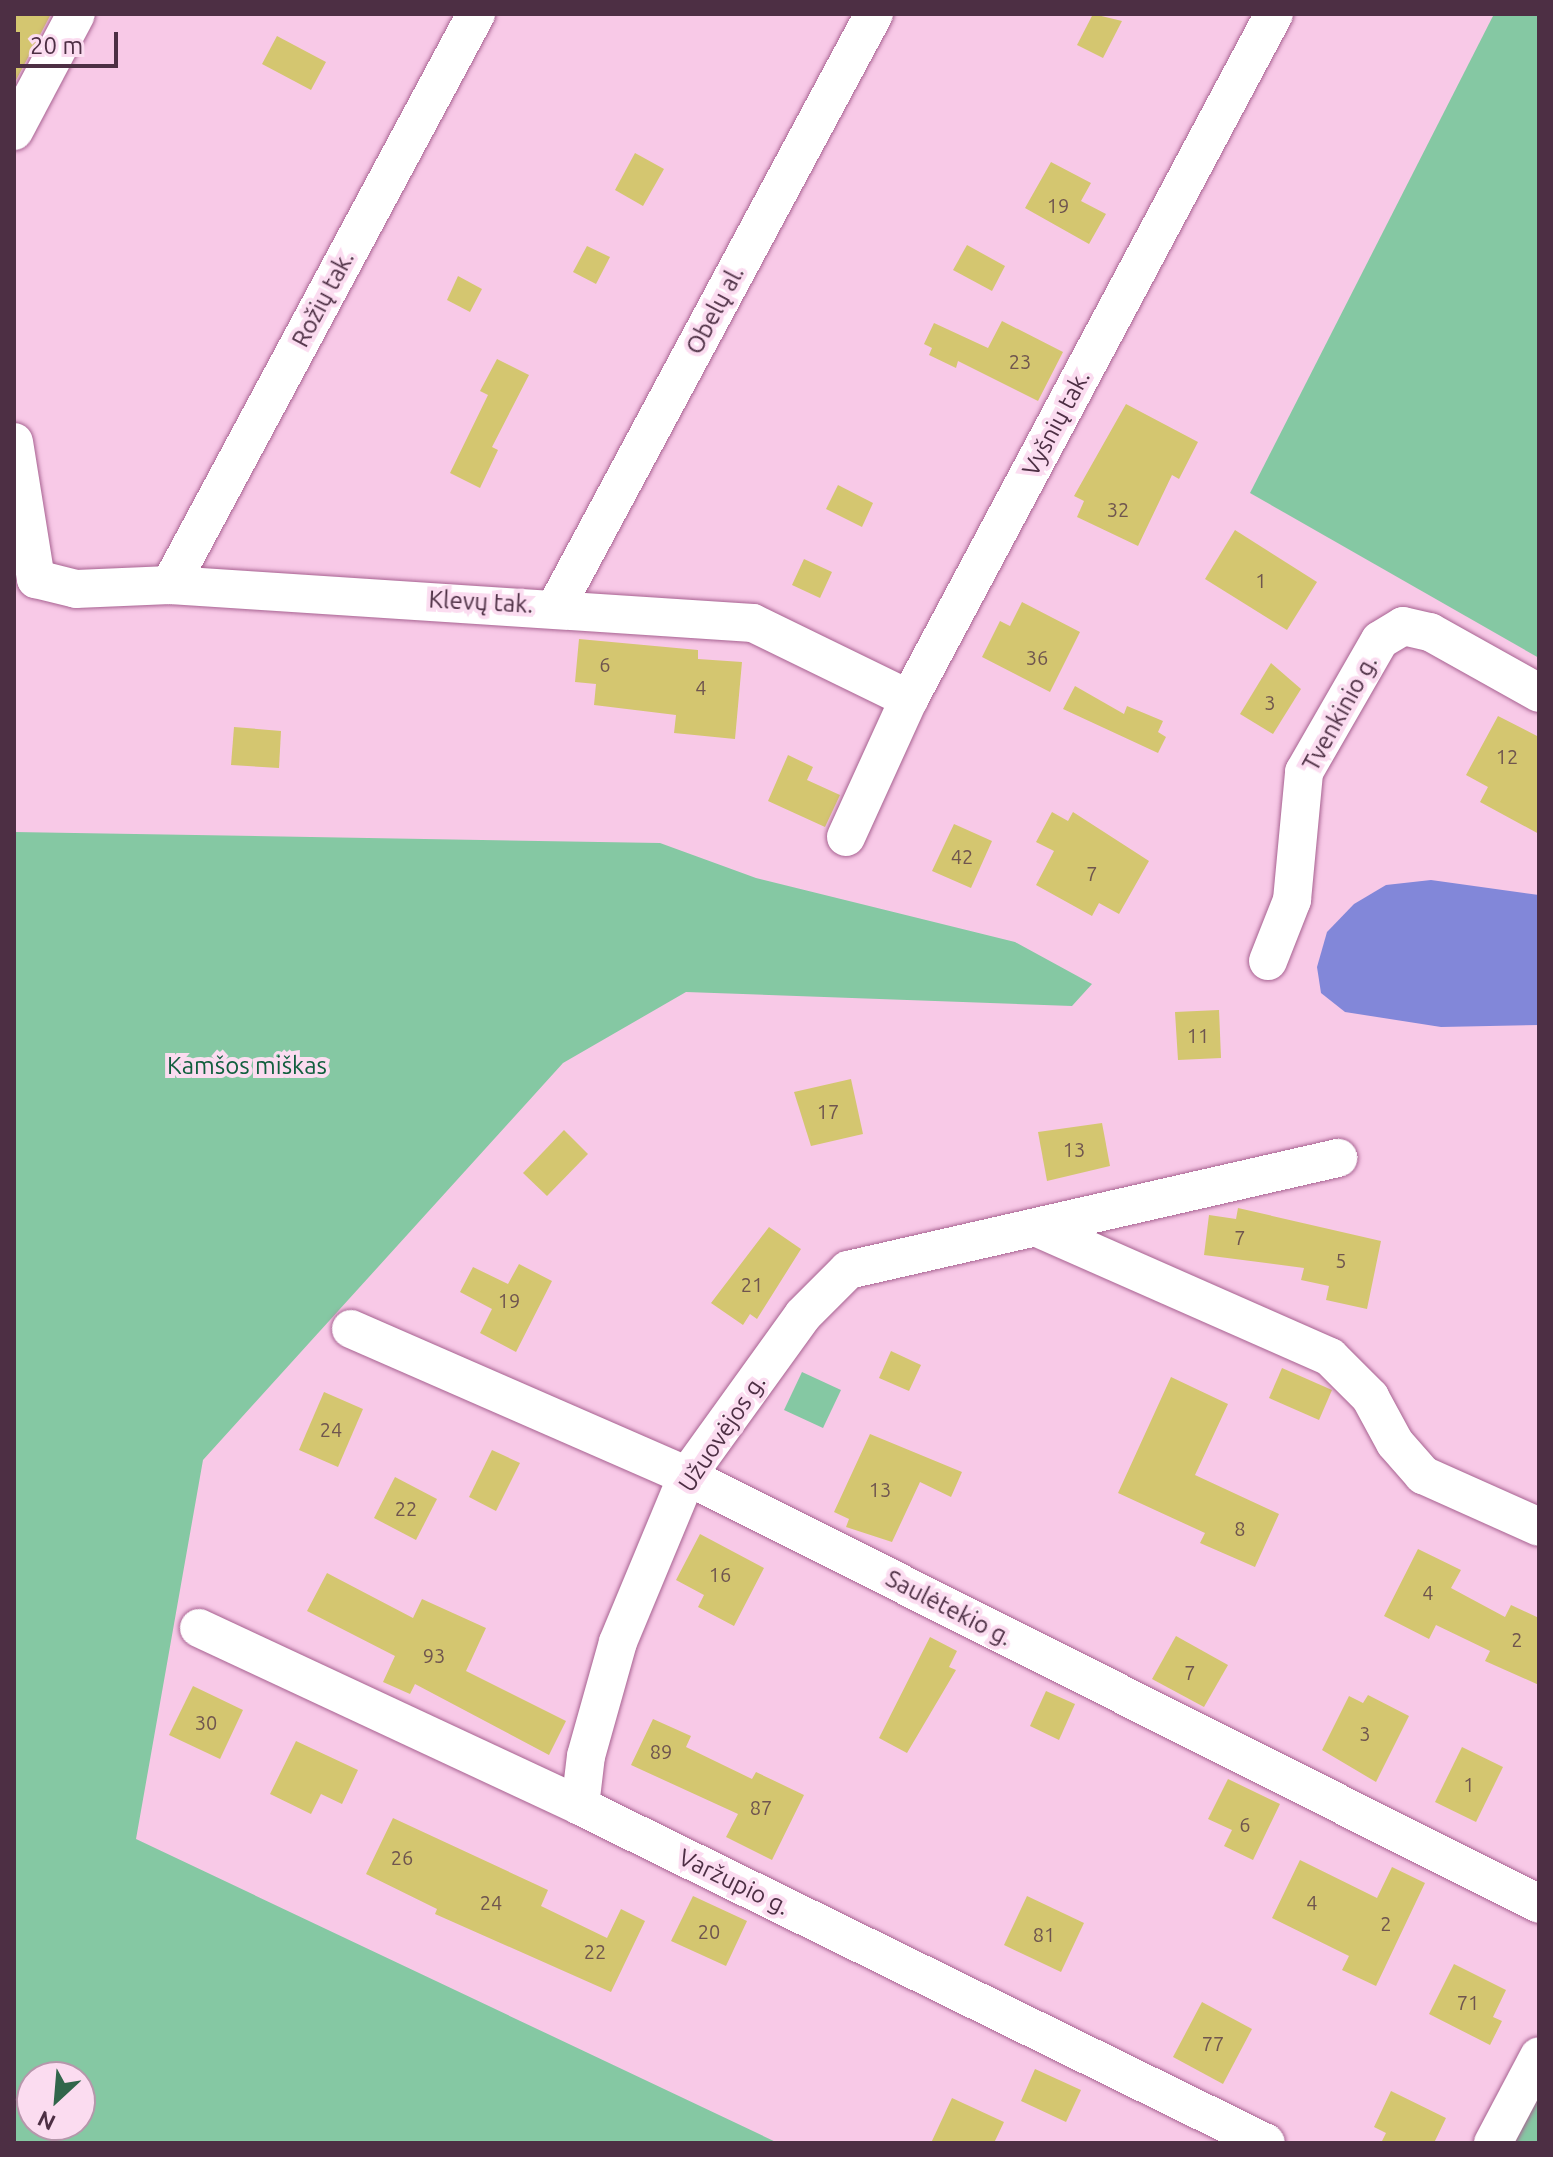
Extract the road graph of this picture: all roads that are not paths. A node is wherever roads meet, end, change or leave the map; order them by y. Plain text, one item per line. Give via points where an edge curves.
1 (76, 14) edge
2 (476, 14) edge
3 (874, 14) edge
4 (1274, 14) edge
5 (14, 131) edge
6 (14, 442) edge
7 (170, 585) junction
8 (556, 607) junction
9 (1539, 693) edge
10 (909, 699) junction
11 (846, 837) dead end
12 (1268, 961) dead end
13 (1338, 1158) dead end
14 (1040, 1229) junction
15 (351, 1329) dead end
16 (687, 1476) junction
17 (1539, 1527) edge
18 (199, 1628) dead end
19 (580, 1806) junction
20 (1539, 1904) edge
21 (1539, 2056) edge
22 (1266, 2143) edge
23 (1493, 2143) edge

1 - 5 street
2 - 7 street, Rožių tak.
3 - 8 street, Obelų al.
4 - 10 street, Vyšnių tak.
6 - 7 street, Klevų tak. via 36,579 76,589
7 - 8 street, Klevų tak.
8 - 10 street, Klevų tak. via 753,623
9 - 12 street, Tvenkinio g. via 1430,632 1403,626 1380,640 1304,772 1292,900
10 - 11 street, Vyšnių tak.
13 - 14 street, Užuovėjos g.
14 - 16 street, Užuovėjos g. via 848,1270 803,1315
14 - 17 street via 1330,1357 1370,1397 1395,1443 1423,1475
15 - 16 street, Saulėtekio g.
16 - 19 street, Užuovėjos g. via 618,1642 586,1756
16 - 20 street, Saulėtekio g.
18 - 19 street, Varžupio g.
19 - 22 street, Varžupio g.
21 - 23 street

